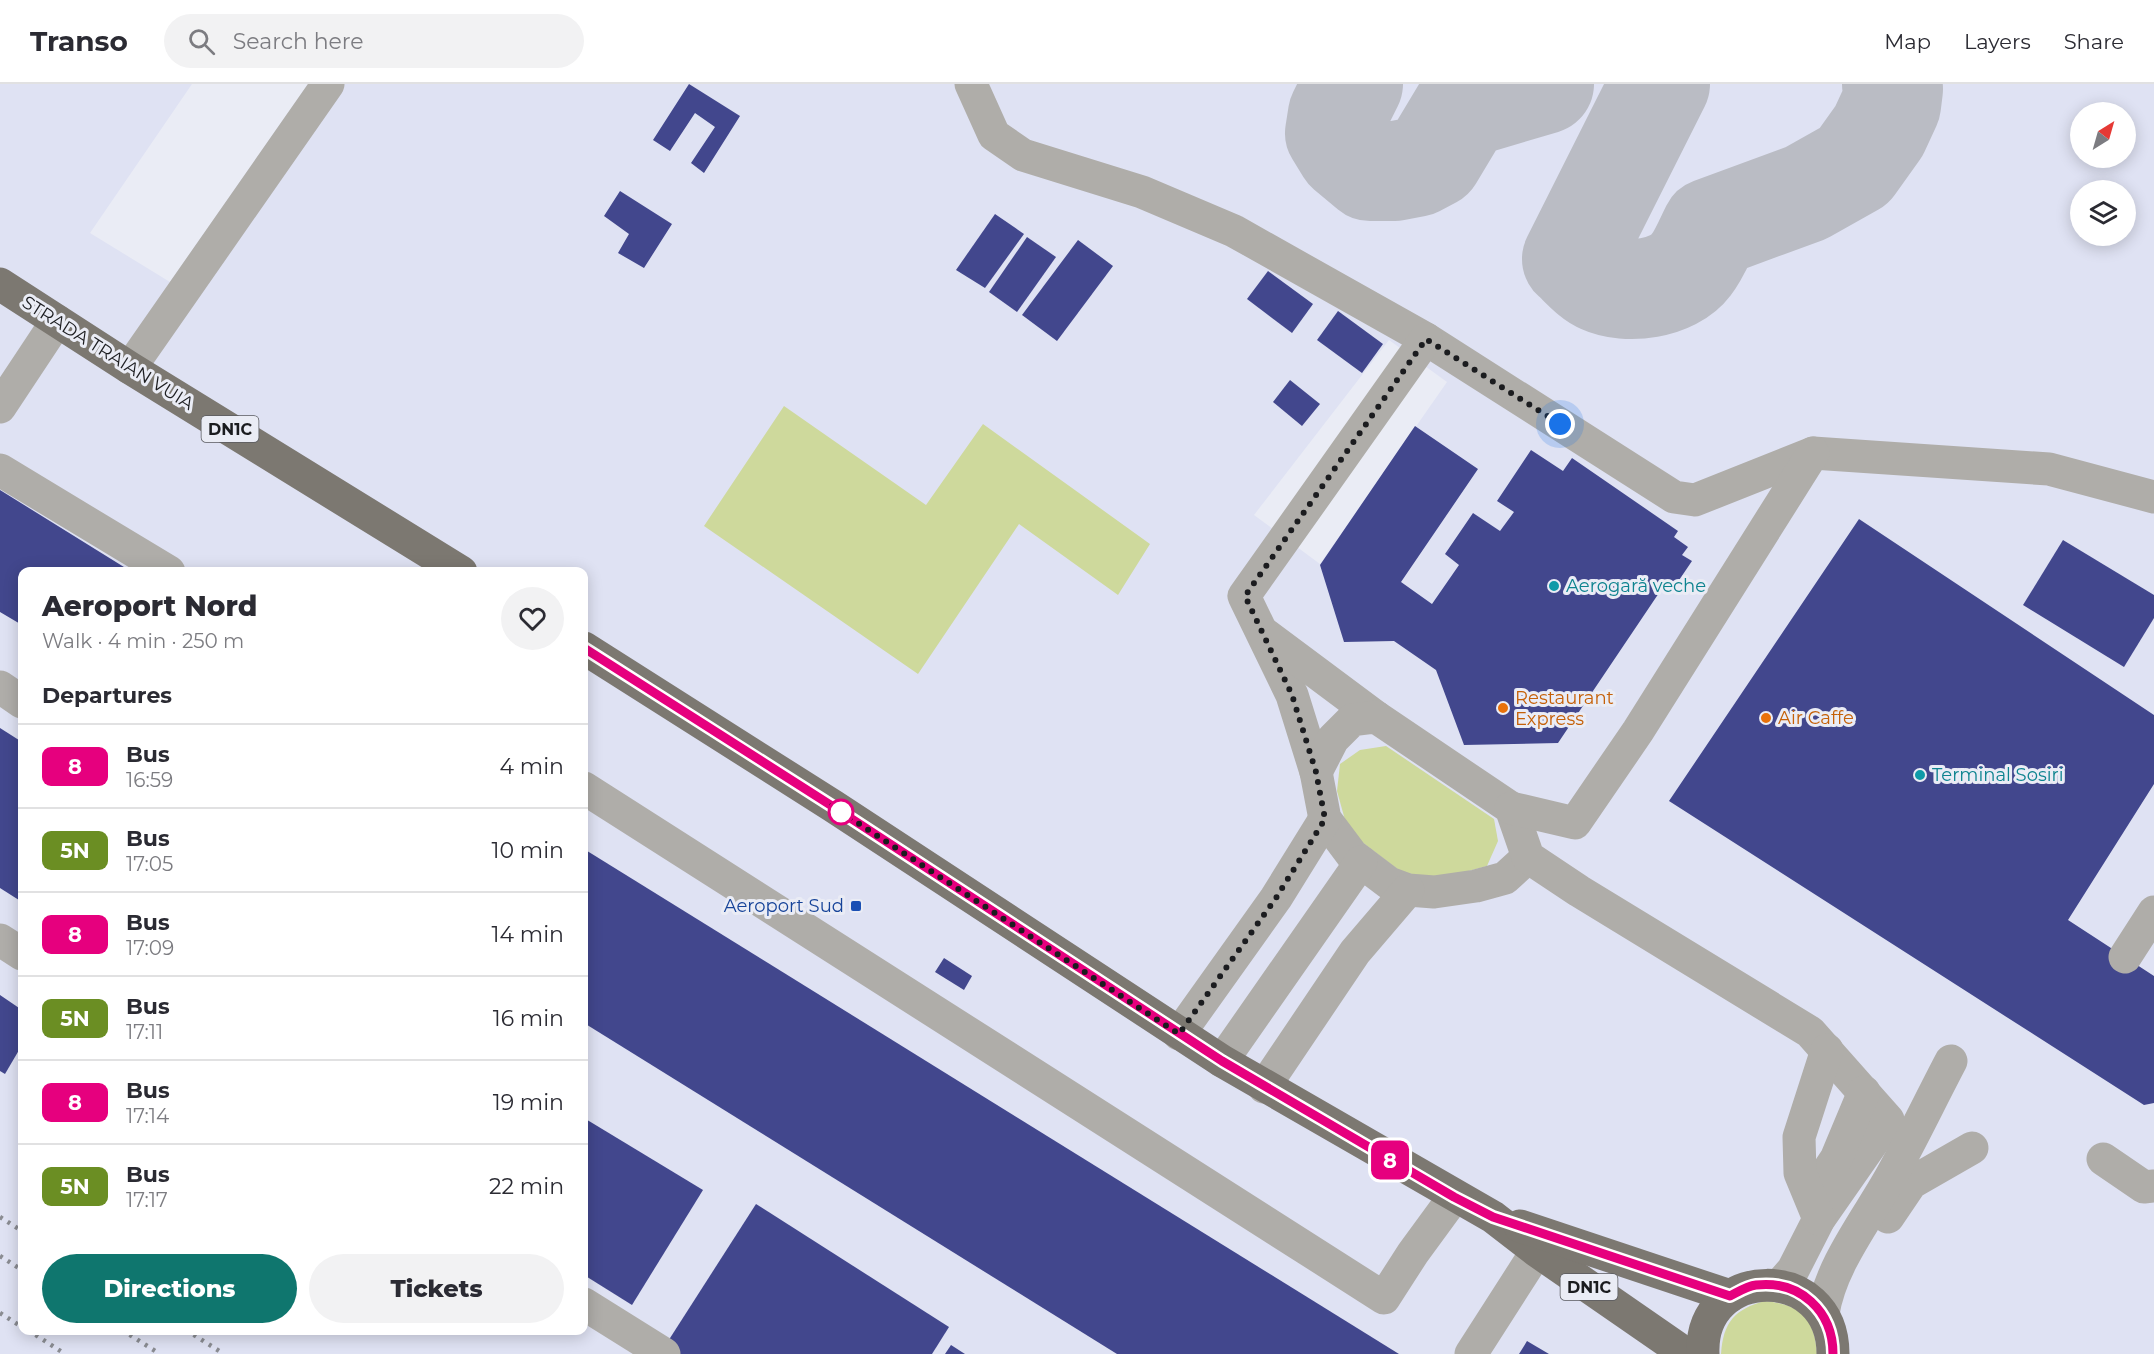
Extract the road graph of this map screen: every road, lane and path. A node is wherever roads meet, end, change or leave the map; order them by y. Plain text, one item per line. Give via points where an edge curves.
1 (328, 84) edge
2 (970, 84) edge
3 (0, 284) edge
4 (57, 321) junction
5 (1426, 339) junction
6 (130, 368) junction
7 (0, 407) edge
8 (1813, 453) junction
9 (0, 470) edge
10 (2154, 497) edge
11 (161, 567) edge
12 (453, 567) edge
13 (1263, 633) junction
14 (588, 651) edge
15 (0, 687) edge
16 (18, 699) edge
17 (1376, 717) junction
18 (1316, 772) junction
19 (588, 791) edge
20 (1511, 808) junction
21 (1325, 819) junction
22 (1528, 857) junction
23 (1361, 862) junction
24 (1408, 890) junction
25 (2154, 912) edge
26 (0, 940) edge
27 (18, 951) edge
28 (2125, 957) dead end
29 (1179, 1034) junction
30 (1834, 1058) junction
31 (1222, 1061) junction
32 (1951, 1061) dead end
33 (1264, 1086) junction
34 (1972, 1148) dead end
35 (2103, 1159) dead end
36 (2154, 1186) edge
37 (1454, 1197) junction
38 (1809, 1197) junction
39 (1493, 1217) junction
40 (1864, 1239) junction
41 (1537, 1251) junction
42 (1779, 1286) junction
43 (1730, 1296) junction
44 (588, 1306) edge
45 (1823, 1314) junction
46 (664, 1354) edge
47 (1471, 1354) edge
48 (1686, 1354) edge
49 (1703, 1354) edge
50 (1833, 1354) edge

1 - 6 lane
2 - 5 lane via 994,135 1023,155 1142,192 1234,231
3 - 4 main road, STRADA TRAIAN VUIA / DN1C
4 - 6 main road, STRADA TRAIAN VUIA / DN1C
4 - 7 lane
5 - 8 lane via 1674,497 1695,500
5 - 13 lane via 1245,596
6 - 12 main road, STRADA TRAIAN VUIA / DN1C
8 - 10 lane via 2049,470
8 - 20 lane via 1638,731 1575,823
9 - 11 lane
13 - 17 lane
13 - 18 lane via 1292,695
14 - 29 main road, DN1C
15 - 16 lane
17 - 18 lane via 1352,720 1333,739
17 - 20 lane
18 - 21 lane
19 - 37 lane via 1384,1298
20 - 22 lane
21 - 23 lane
21 - 29 lane via 1276,898
22 - 24 lane via 1505,878 1476,886 1434,892
22 - 30 lane via 1810,1032
23 - 24 lane via 1389,884
23 - 31 lane
24 - 33 lane via 1355,952
25 - 28 lane
26 - 27 lane
29 - 31 main road, DN1C
30 - 38 lane
30 - 38 lane via 1888,1120
31 - 33 main road, DN1C
32 - 40 lane
33 - 37 main road, DN1C
34 - 40 lane via 1911,1183
35 - 36 lane via 2144,1187
37 - 39 main road, DN1C
38 - 42 lane via 1793,1270
39 - 41 main road, DN1C
39 - 43 main road, DN1C
40 - 45 lane via 1826,1293
41 - 47 lane
41 - 48 main road, DN1C
42 - 43 main road via 1755,1285
42 - 45 main road via 1805,1296
43 - 49 main road via 1712,1315 1703,1340
44 - 46 lane
45 - 50 main road via 1833,1337

